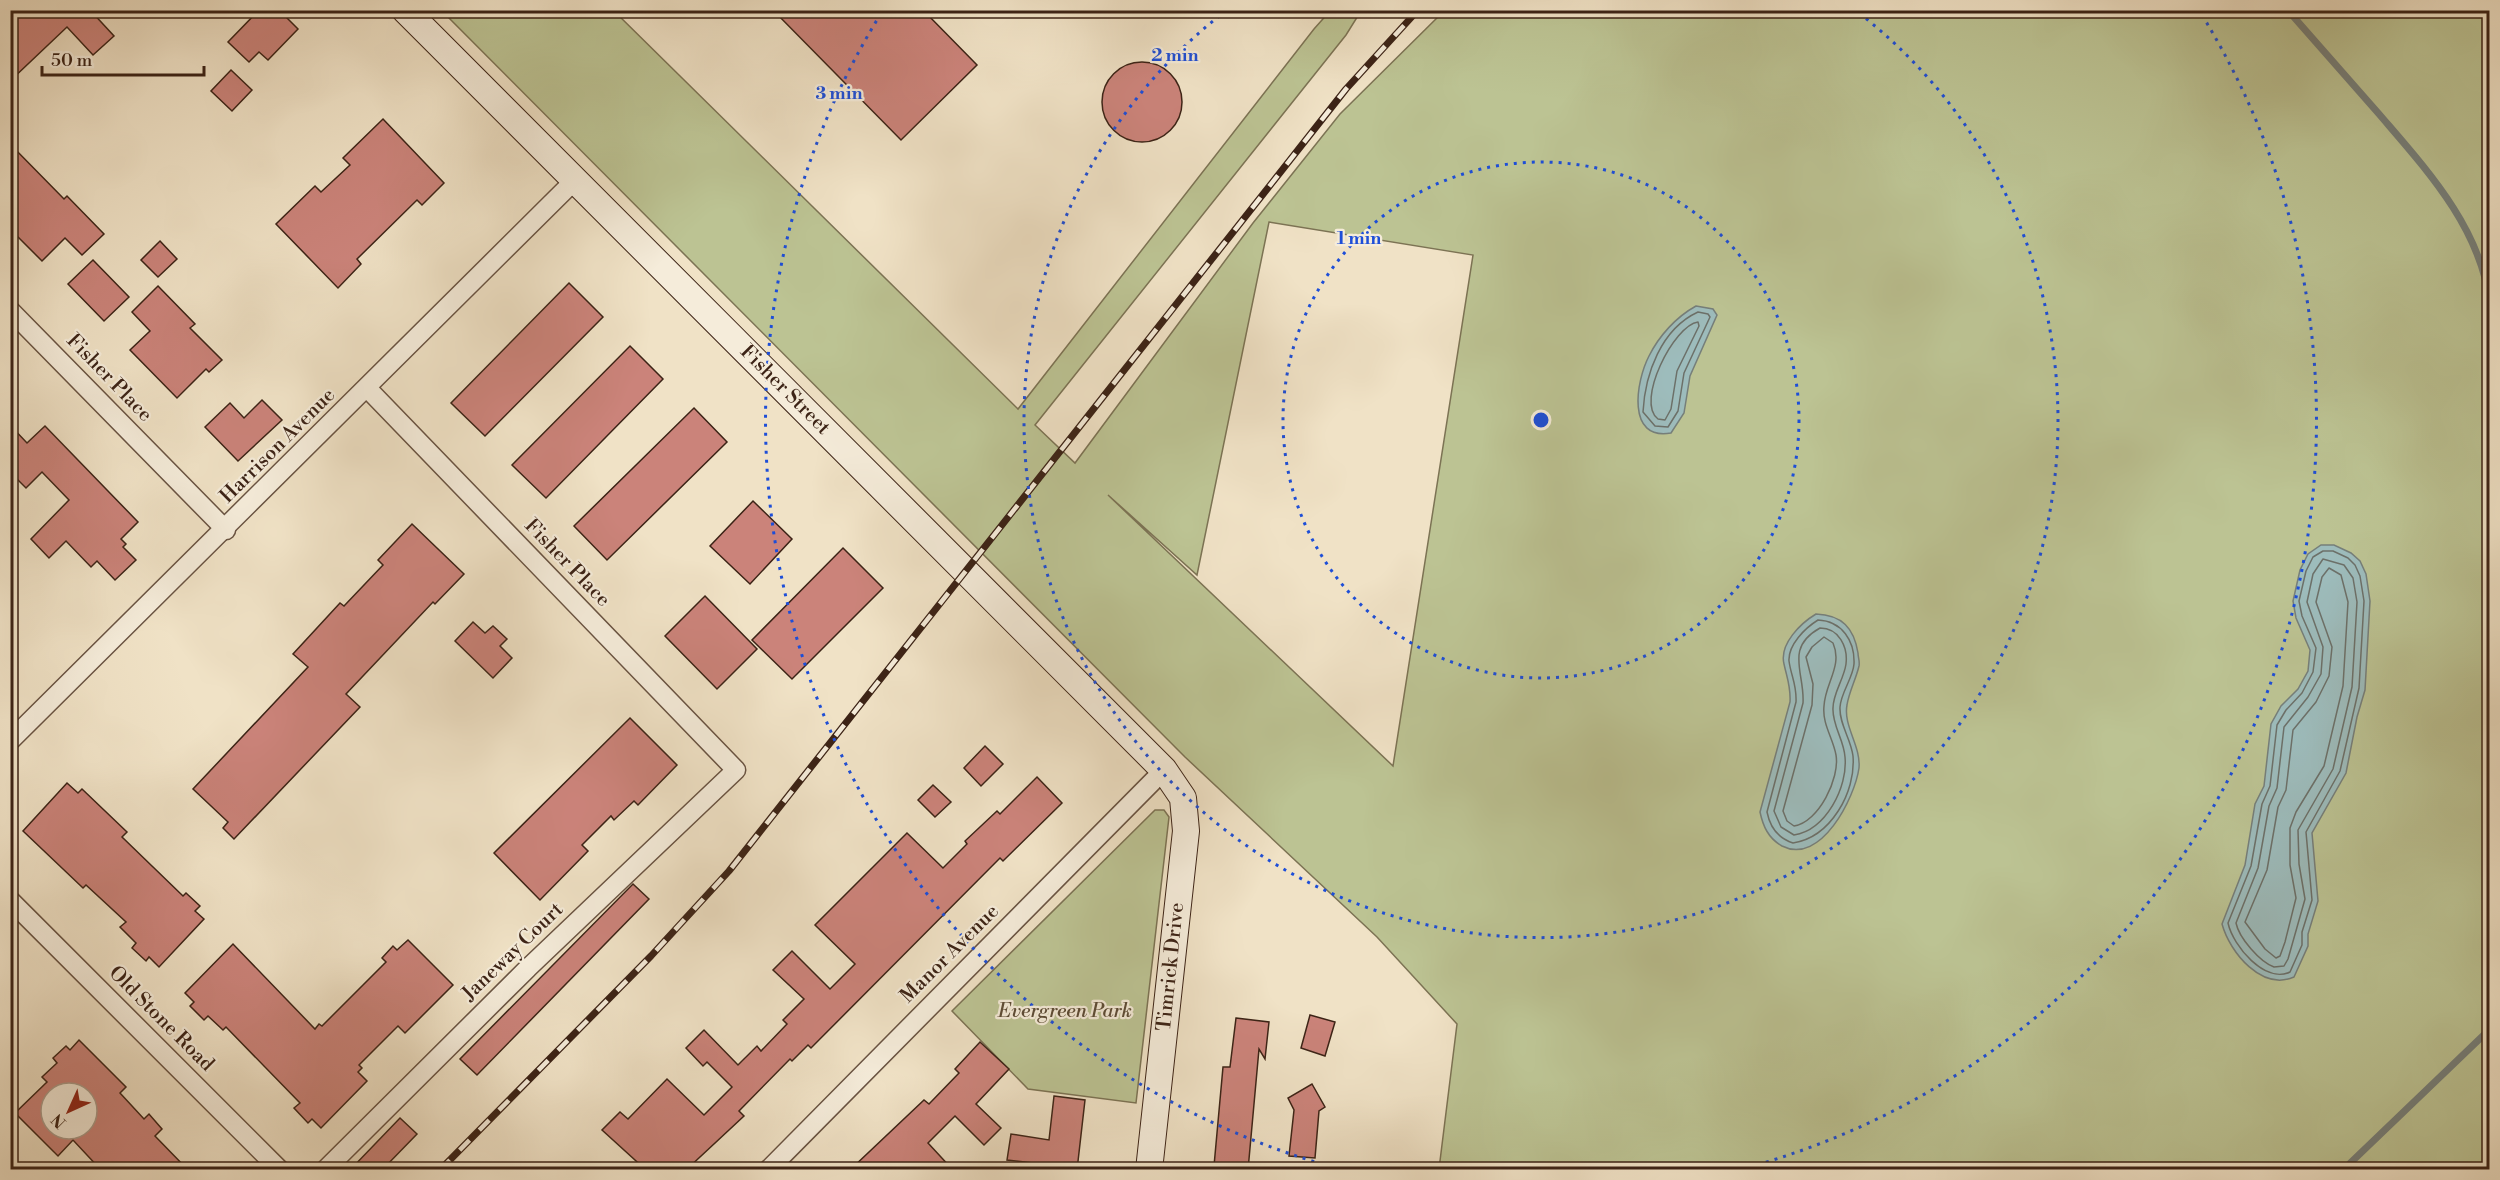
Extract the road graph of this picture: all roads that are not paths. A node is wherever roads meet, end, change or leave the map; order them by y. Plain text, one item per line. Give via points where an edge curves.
1 (405, 10) edge
2 (575, 180) junction
3 (10, 310) edge
4 (367, 388) junction
5 (226, 530) junction
6 (10, 741) edge
7 (736, 770) joint
8 (1164, 770) junction
9 (10, 900) edge
10 (280, 1170) edge
11 (325, 1170) edge
12 (768, 1170) edge
13 (1149, 1170) edge

1 - 2 street, Fisher Street
2 - 4 street, Harrison Avenue
2 - 8 street, Fisher Street
3 - 5 street, Fisher Place
4 - 5 street, Harrison Avenue
4 - 7 street, Fisher Place
5 - 6 street, Harrison Avenue
7 - 11 street, Janeway Court via 528,968
8 - 12 street, Manor Avenue
8 - 13 street, Timrick Drive via 1183,798 1186,831
9 - 10 street, Old Stone Road

